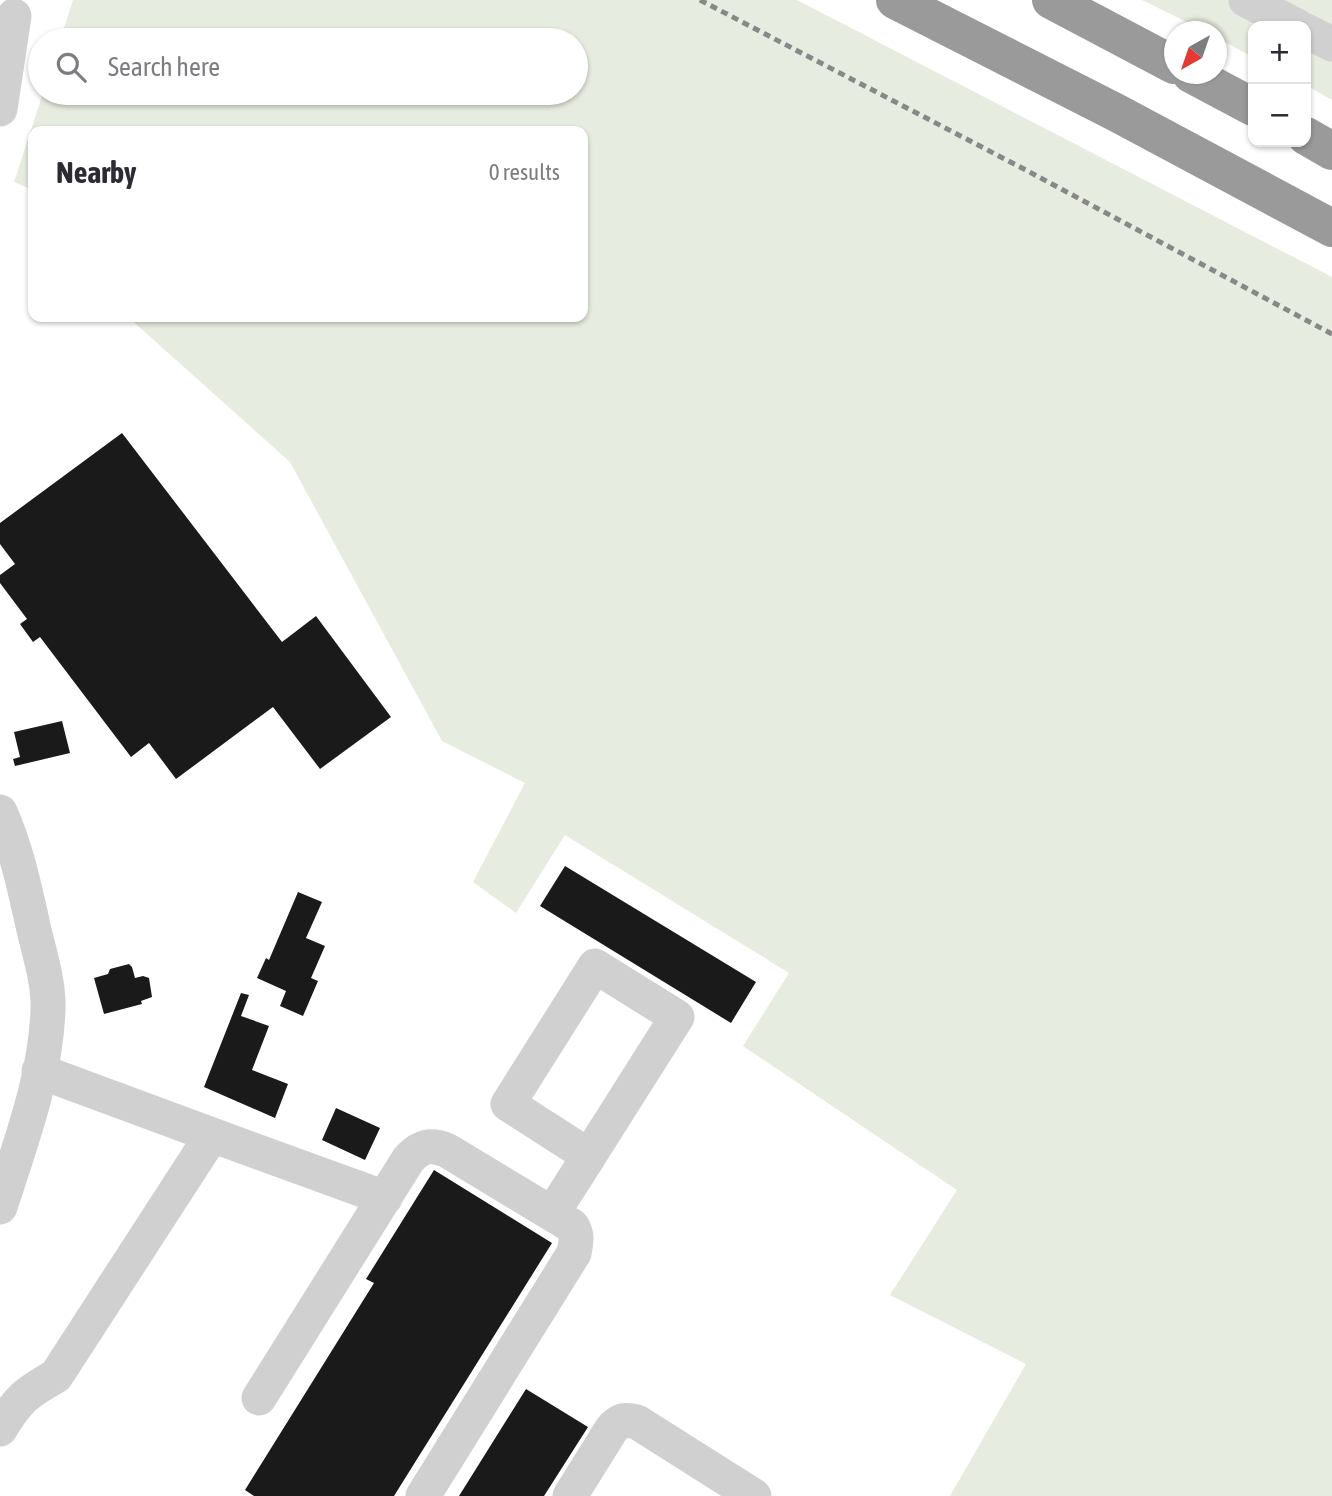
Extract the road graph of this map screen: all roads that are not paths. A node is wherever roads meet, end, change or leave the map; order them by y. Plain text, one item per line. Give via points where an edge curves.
1 (895, 0) edge
2 (1051, 0) edge
3 (1246, 0) edge
4 (16, 8) edge
5 (1287, 21) edge
6 (1311, 34) edge
7 (1332, 44) edge
8 (0, 50) edge
9 (1164, 60) edge
10 (1210, 84) edge
11 (1248, 104) edge
12 (0, 109) edge
13 (1311, 139) edge
14 (1332, 150) edge
15 (1332, 228) edge
16 (0, 812) edge
17 (39, 1071) junction
18 (212, 1135) junction
19 (589, 1156) junction
20 (385, 1198) junction
21 (0, 1207) edge
22 (552, 1214) junction
23 (258, 1398) dead end
24 (0, 1429) edge
25 (423, 1496) edge
26 (570, 1496) edge
27 (754, 1496) edge

1 - 15 highway
2 - 9 highway
3 - 5 street
4 - 8 street
4 - 12 street
6 - 7 street
10 - 11 highway
13 - 14 highway
16 - 17 street via 20,873 48,1007
17 - 18 street
17 - 21 street
18 - 20 street
18 - 24 street via 56,1376 27,1392
19 - 19 street via 677,1017 595,966 508,1104
19 - 22 street
20 - 22 street via 416,1150 438,1146
20 - 23 street
22 - 25 street via 576,1233 574,1253
26 - 27 street via 611,1430 625,1419 637,1422

